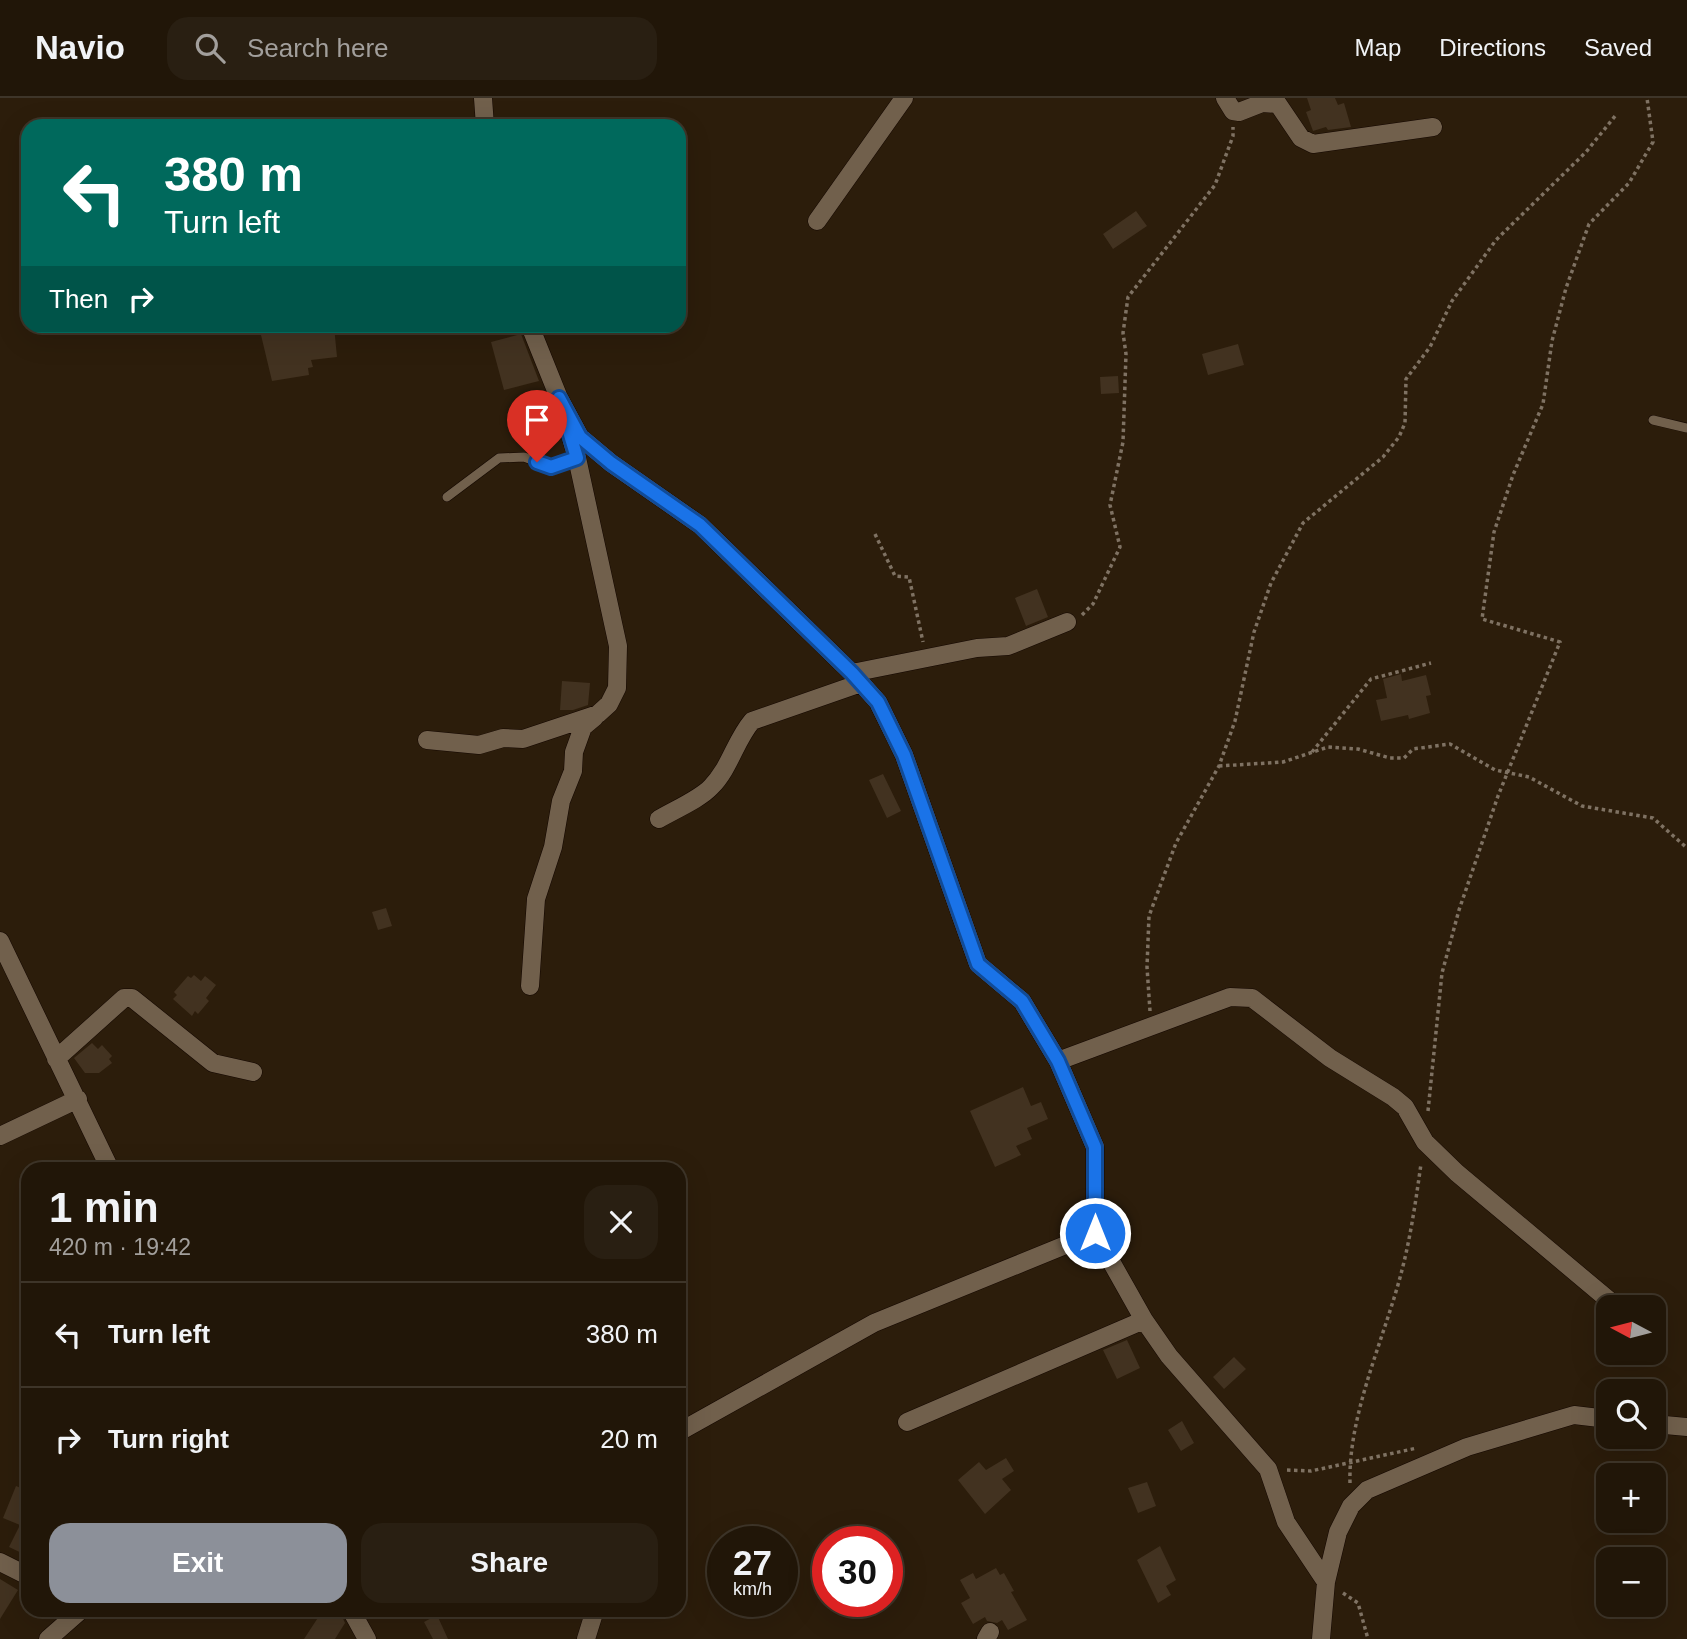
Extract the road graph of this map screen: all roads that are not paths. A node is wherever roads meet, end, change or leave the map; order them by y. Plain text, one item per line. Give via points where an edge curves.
1 (483, 98) edge
2 (904, 98) edge
3 (1229, 105) edge
4 (484, 119) edge
5 (1433, 127) dead end
6 (817, 221) dead end
7 (533, 333) edge
8 (559, 398) junction
9 (1653, 420) dead end
10 (1687, 428) edge
11 (577, 458) junction
12 (447, 498) dead end
13 (1067, 622) road end
14 (857, 678) junction
15 (598, 714) junction
16 (426, 740) dead end
17 (659, 819) dead end
18 (0, 941) edge
19 (530, 986) dead end
20 (56, 1059) junction
21 (1058, 1061) junction
22 (253, 1072) dead end
23 (78, 1100) junction
24 (0, 1136) edge
25 (107, 1162) edge
26 (1095, 1233) junction
27 (1604, 1295) edge
28 (1144, 1320) junction
29 (1596, 1418) edge
30 (907, 1422) dead end
31 (1666, 1425) edge
32 (1687, 1426) edge
33 (686, 1428) edge
34 (0, 1562) edge
35 (21, 1572) edge
36 (1326, 1582) junction
37 (73, 1617) edge
38 (355, 1617) edge
39 (593, 1617) edge
40 (48, 1639) edge
41 (367, 1639) edge
42 (586, 1639) edge
43 (1321, 1639) edge

1 - 4 street
2 - 6 street
3 - 5 street via 1239,112 1262,103 1278,104 1301,138 1313,144
7 - 8 street
8 - 11 street
8 - 14 street via 580,437 700,525
9 - 10 lane
11 - 12 lane via 551,467 524,457 499,458
11 - 15 street via 618,646 617,688
13 - 14 street via 1008,646 926,658
14 - 17 street via 752,721 710,788
14 - 21 street via 878,702 904,755 978,964 1022,1001
15 - 16 street via 523,739 503,737 479,745
15 - 19 street via 583,727 574,752 573,771 536,899
18 - 20 street
20 - 22 street via 124,998 132,998 213,1063
20 - 23 street
21 - 26 street via 1095,1147
21 - 27 street via 1230,998 1252,998 1330,1058 1405,1107 1425,1142 1457,1173
23 - 24 street
23 - 25 street
26 - 28 street
26 - 33 street via 874,1323
28 - 30 street
28 - 36 street via 1268,1469 1286,1522
29 - 36 street via 1574,1415 1467,1447 1367,1490 1351,1506 1338,1532
31 - 32 street
34 - 35 street
36 - 43 street
37 - 40 street
38 - 41 street
39 - 42 street

